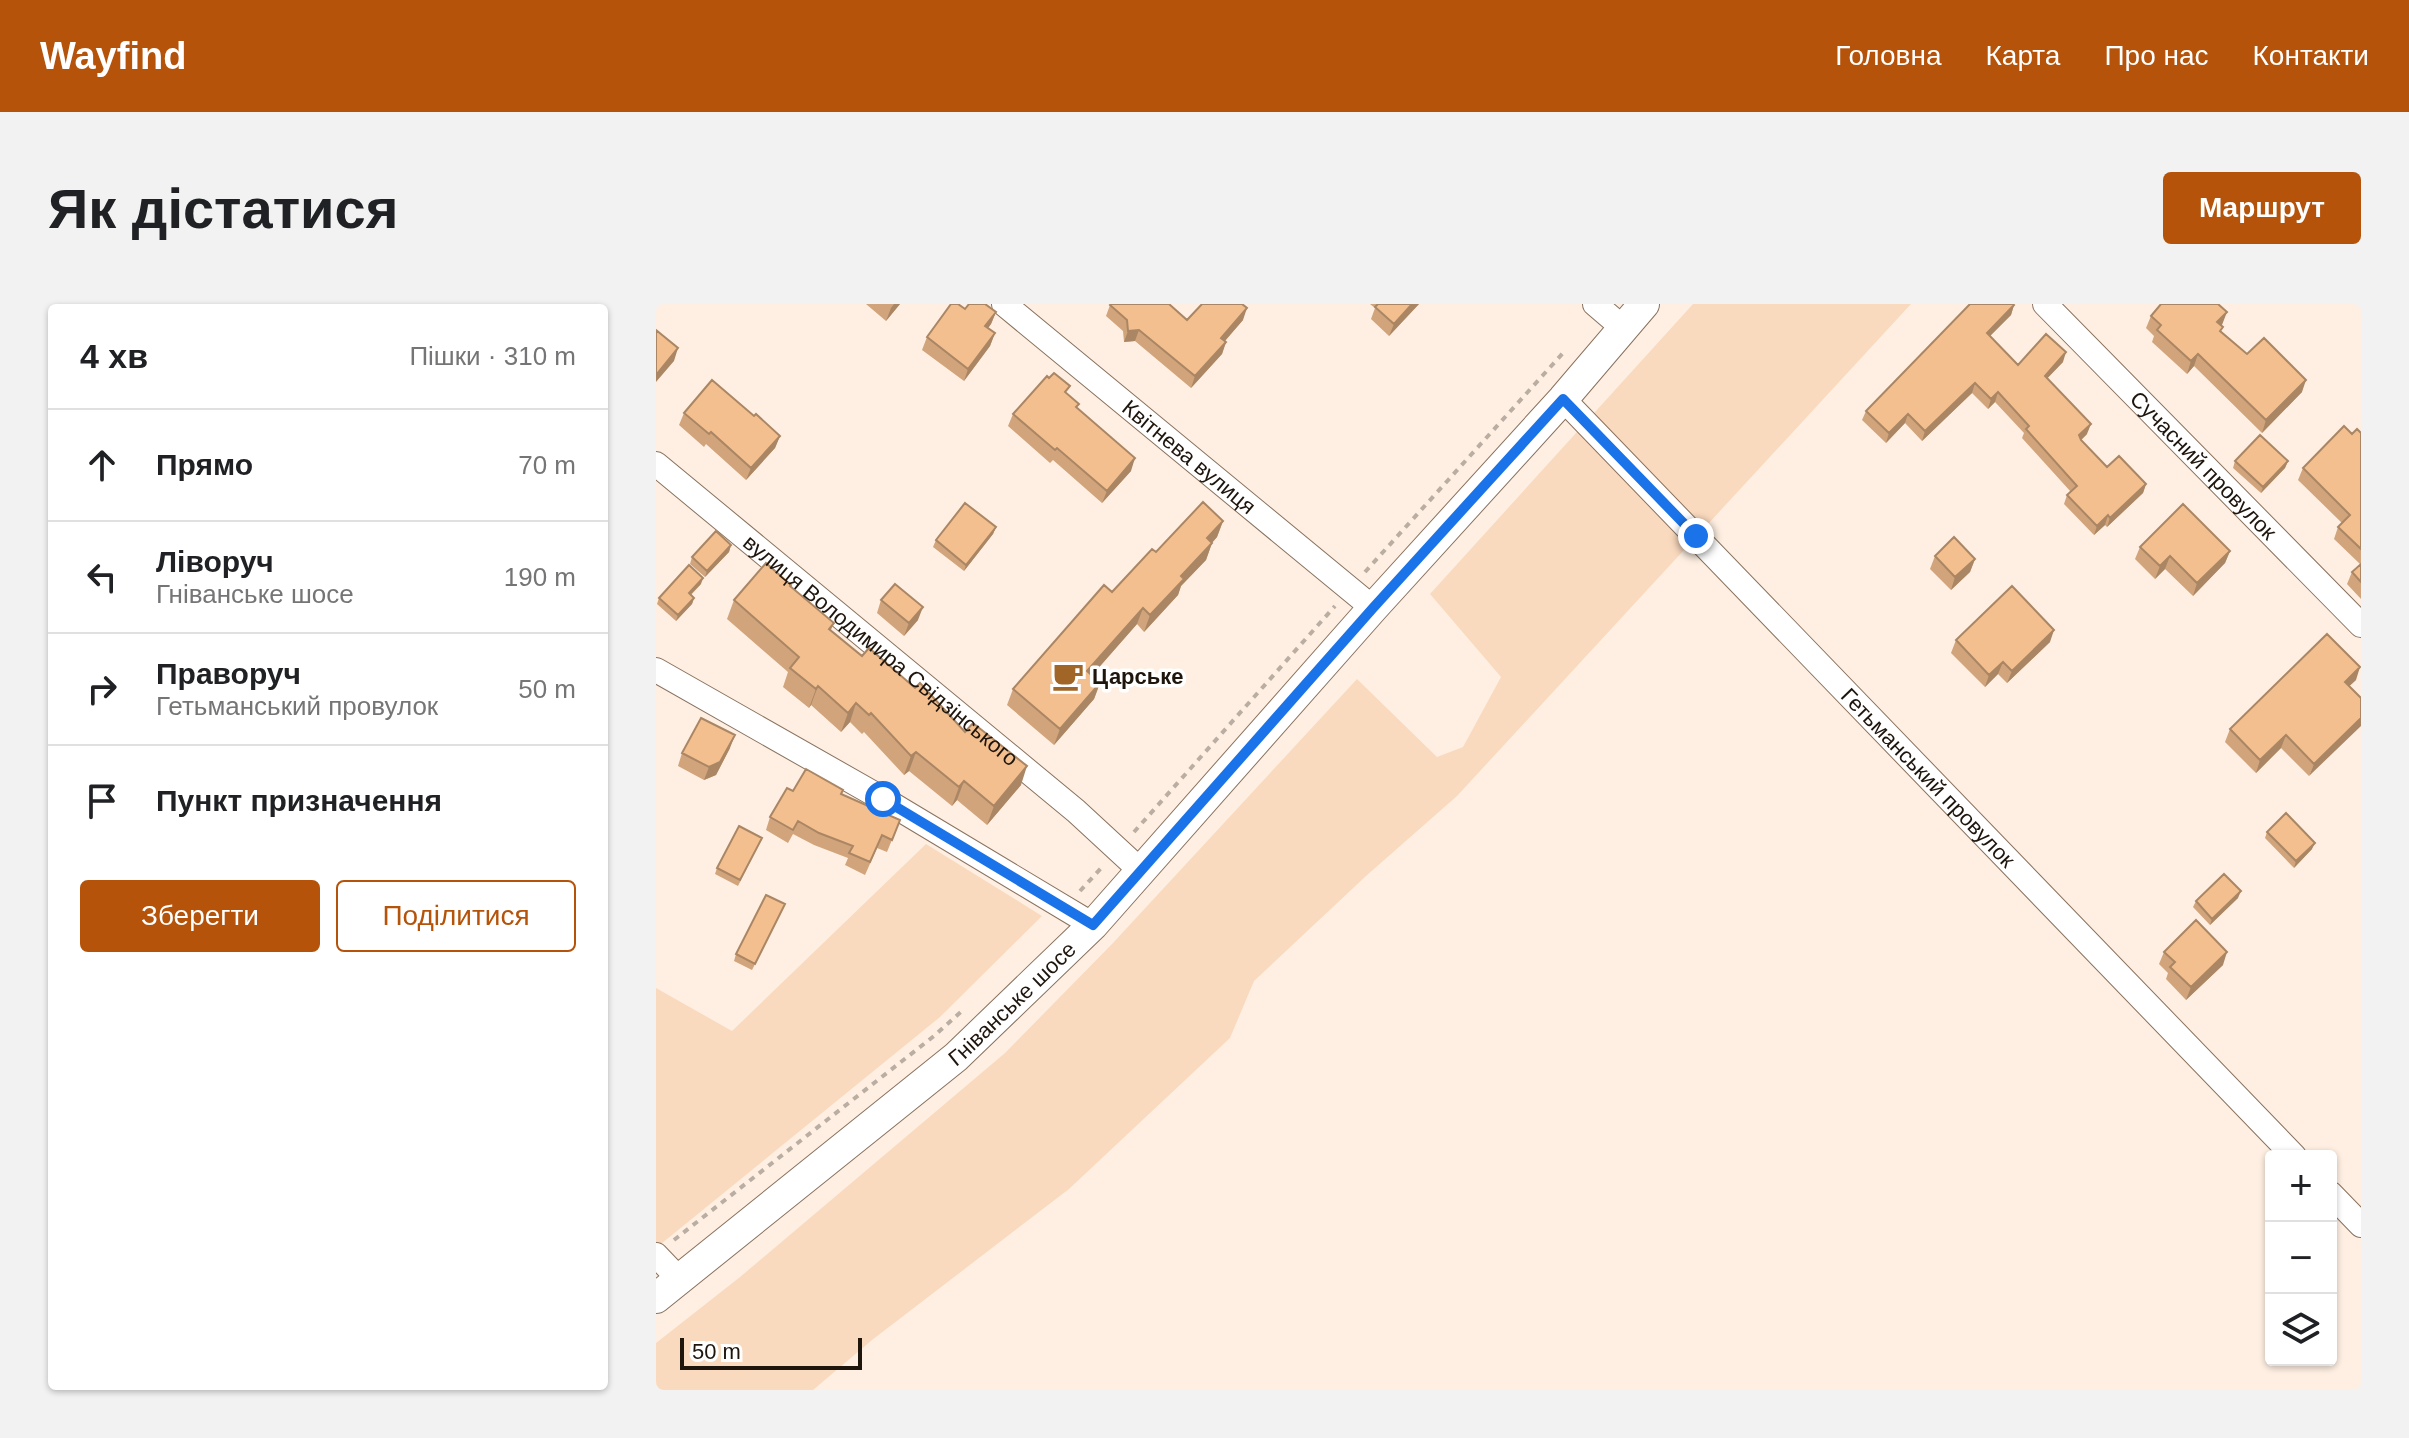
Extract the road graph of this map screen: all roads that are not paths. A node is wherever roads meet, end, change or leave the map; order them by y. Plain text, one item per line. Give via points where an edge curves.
1 (1004, 304) edge
2 (1595, 304) edge
3 (1644, 304) edge
4 (2045, 304) edge
5 (1623, 328) junction
6 (1563, 399) junction
7 (656, 464) edge
8 (1361, 599) junction
9 (2361, 625) edge
10 (656, 670) edge
11 (1141, 871) junction
12 (1093, 925) junction
13 (2288, 1150) edge
14 (2337, 1200) edge
15 (2361, 1225) edge
16 (662, 1250) edge
17 (667, 1288) edge

1 - 8 street, Квітнева вулиця
2 - 5 street
3 - 5 main road, Гніванське шосе
4 - 9 street, Сучасний провулок
5 - 6 main road, Гніванське шосе
6 - 8 main road, Гніванське шосе
6 - 13 street, Гетьманський провулок
7 - 11 street, вулиця Володимира Свідзінського via 1076,811
8 - 11 main road, Гніванське шосе
10 - 12 street
11 - 12 main road, Гніванське шосе
12 - 17 main road, Гніванське шосе via 956,1057
14 - 15 street
16 - 17 street

